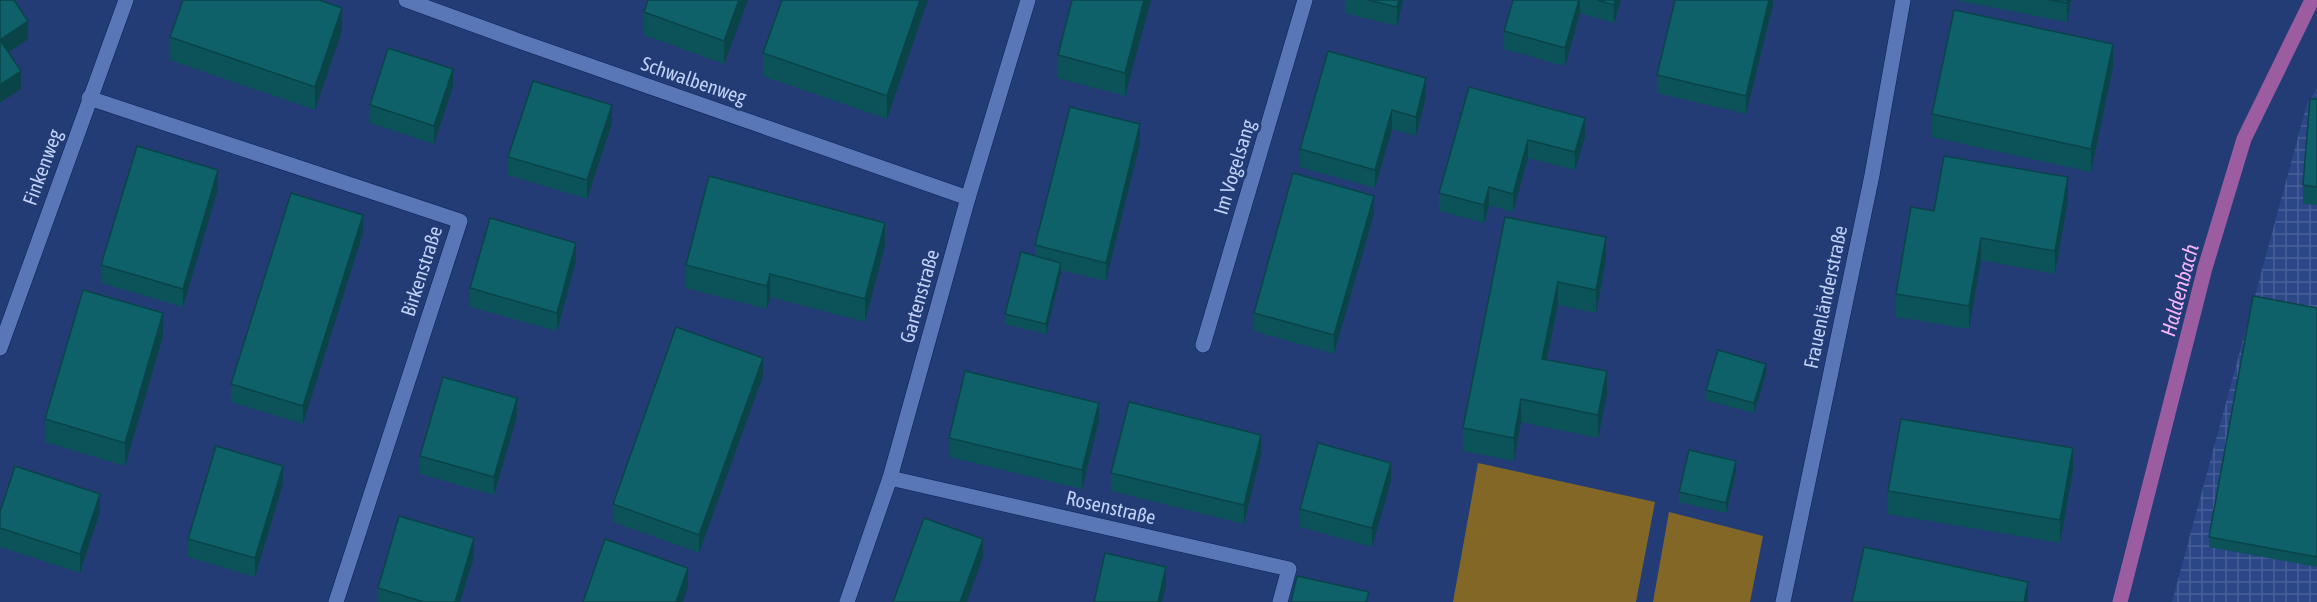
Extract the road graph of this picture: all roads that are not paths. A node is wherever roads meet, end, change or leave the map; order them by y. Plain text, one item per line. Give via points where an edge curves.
1 (126, 0) edge
2 (406, 0) edge
3 (1028, 0) edge
4 (1305, 0) edge
5 (1903, 0) edge
6 (89, 98) junction
7 (968, 198) junction
8 (1203, 345) dead end
9 (0, 348) edge
10 (890, 478) junction
11 (336, 602) edge
12 (847, 602) edge
13 (1280, 602) edge
14 (1783, 602) edge

1 - 6 street, Finkenweg
2 - 7 street, Schwalbenweg
3 - 7 street, Gartenstraße
4 - 8 street, Im Vogelsang
5 - 14 street, Frauenländerstraße via 1872,176
6 - 9 street, Finkenweg
6 - 11 street, Birkenstraße via 460,220
7 - 10 street, Gartenstraße
10 - 12 street, Gartenstraße
10 - 13 street, Rosenstraße via 1289,568

